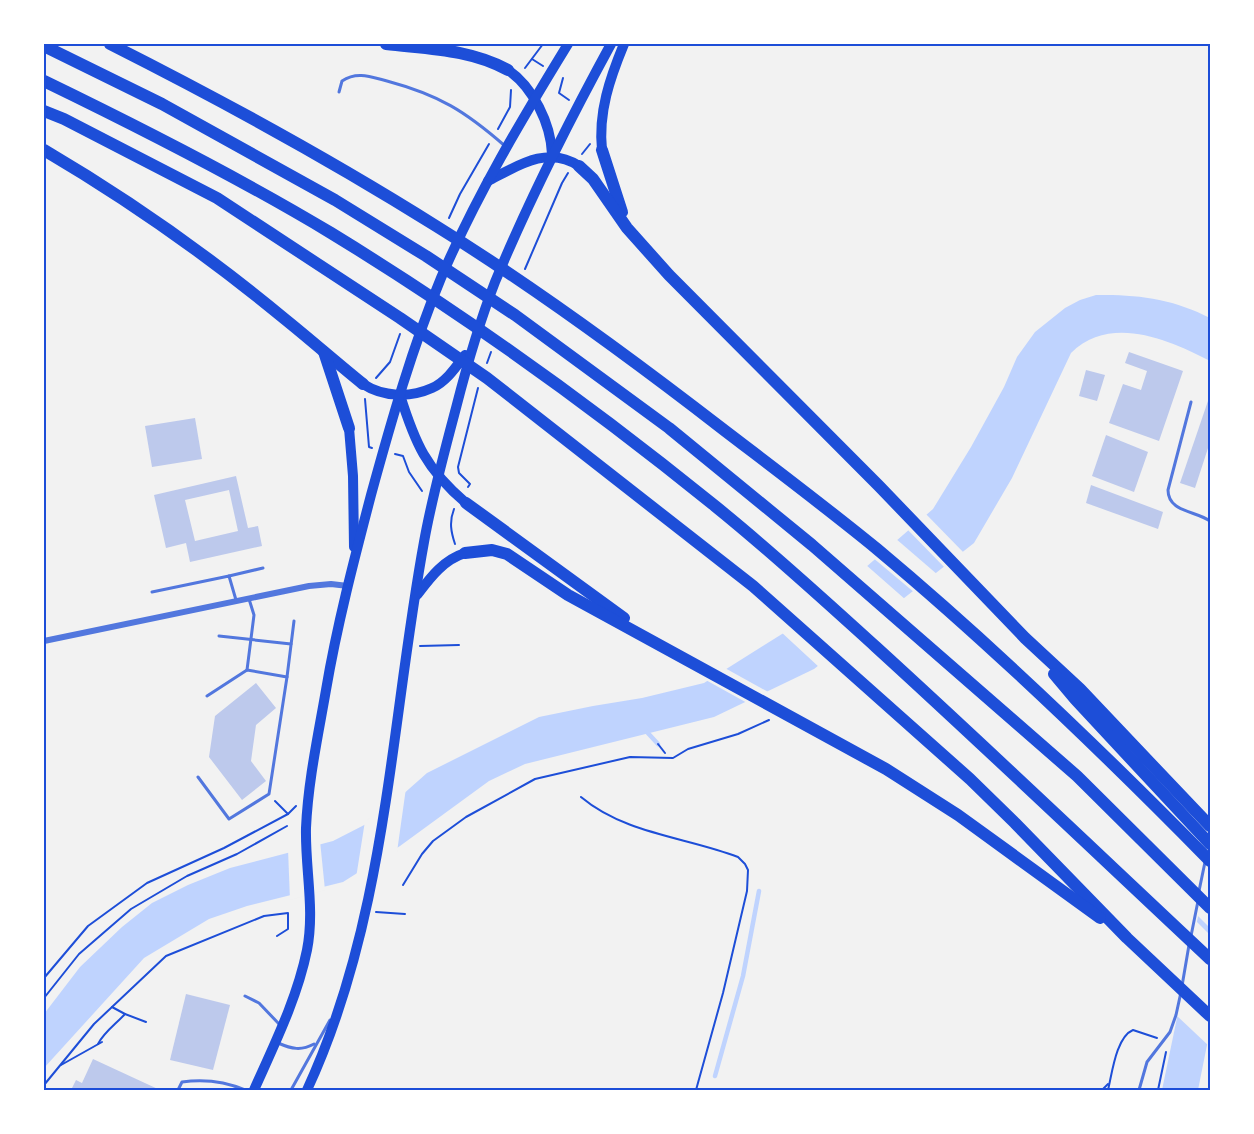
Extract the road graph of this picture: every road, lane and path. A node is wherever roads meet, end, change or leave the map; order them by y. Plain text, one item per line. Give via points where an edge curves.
1 (110, 44) edge
2 (386, 44) edge
3 (543, 44) edge
4 (568, 44) edge
5 (611, 44) edge
6 (624, 44) edge
7 (44, 46) edge
8 (513, 74) junction
9 (44, 81) edge
10 (511, 89) dead end
11 (339, 92) dead end
12 (534, 100) junction
13 (44, 111) edge
14 (591, 137) dead end
15 (507, 147) junction
16 (44, 150) edge
17 (602, 150) joint
18 (552, 157) junction
19 (577, 165) junction
20 (488, 181) junction
21 (627, 228) junction
22 (472, 345) junction
23 (324, 352) junction
24 (367, 386) junction
25 (400, 395) junction
26 (1191, 402) dead end
27 (349, 428) joint
28 (383, 451) junction
29 (437, 476) junction
30 (470, 484) dead end
31 (463, 500) junction
32 (432, 503) junction
33 (450, 518) junction
34 (1210, 521) edge
35 (462, 554) junction
36 (354, 559) junction
37 (263, 568) dead end
38 (229, 576) junction
39 (348, 586) junction
40 (152, 592) dead end
41 (415, 598) junction
42 (249, 599) junction
43 (237, 601) junction
44 (294, 621) dead end
45 (219, 636) dead end
46 (251, 640) junction
47 (44, 641) edge
48 (656, 642) junction
49 (291, 644) junction
50 (459, 645) dead end
51 (408, 646) junction
52 (247, 670) junction
53 (287, 677) junction
54 (207, 696) dead end
55 (778, 715) dead end
56 (658, 744) dead end
57 (665, 753) dead end
58 (198, 777) dead end
59 (310, 793) junction
60 (269, 794) junction
61 (581, 797) dead end
62 (288, 814) junction
63 (287, 826) dead end
64 (1207, 835) edge
65 (1210, 861) edge
66 (403, 885) dead end
67 (1210, 908) edge
68 (367, 911) junction
69 (405, 914) dead end
70 (277, 936) dead end
71 (1127, 938) junction
72 (1210, 959) edge
73 (44, 978) edge
74 (245, 996) dead end
75 (44, 998) edge
76 (339, 1006) junction
77 (112, 1007) junction
78 (125, 1014) junction
79 (1210, 1016) edge
80 (146, 1022) dead end
81 (281, 1027) junction
82 (1165, 1040) junction
83 (102, 1042) dead end
84 (275, 1042) junction
85 (316, 1043) junction
86 (98, 1044) junction
87 (59, 1066) junction
88 (1110, 1082) junction
89 (44, 1085) edge
90 (178, 1090) edge
91 (245, 1090) edge
92 (254, 1090) edge
93 (291, 1090) edge
94 (307, 1090) edge
95 (696, 1090) edge
96 (1102, 1090) edge
97 (1108, 1090) edge
98 (1139, 1090) edge
99 (1158, 1090) edge

1 - 64 highway via 232,106 438,227 651,374 844,522 1049,705
2 - 8 highway via 460,51 489,60
3 - 8 path
4 - 12 highway
5 - 18 highway
6 - 17 highway via 602,113
7 - 67 highway via 247,149 426,256 515,315 669,428 812,545 1077,776
8 - 10 path
8 - 12 highway
9 - 72 highway via 228,174 329,232 575,396 784,564
11 - 15 lane via 342,81 363,75 415,88 447,102
12 - 15 highway
12 - 18 highway via 552,141
13 - 71 highway via 217,198 487,378 753,586 1008,815
14 - 19 path
15 - 20 highway
16 - 23 highway via 155,220
17 - 21 highway
18 - 19 highway
18 - 20 highway via 523,162
18 - 22 highway via 495,282
19 - 21 highway via 593,179
20 - 25 highway via 441,279
21 - 64 highway via 1025,638 1080,689
22 - 25 highway via 455,368 432,388
22 - 29 highway
23 - 24 highway
23 - 27 highway
24 - 25 highway via 387,395
24 - 28 path via 369,447
25 - 28 highway
25 - 29 highway via 420,450
26 - 34 lane via 1168,497 1179,508
27 - 36 highway
28 - 32 path via 403,456 415,482
28 - 36 highway
29 - 31 highway
29 - 32 highway
30 - 31 path
31 - 33 path
31 - 48 highway
32 - 33 path
32 - 41 highway
33 - 35 path
35 - 41 highway via 429,578
35 - 48 highway via 492,550 507,554 568,595
36 - 39 highway
37 - 38 lane
38 - 40 lane
38 - 43 lane
39 - 42 street via 309,586
39 - 59 highway via 326,688
41 - 51 highway
42 - 43 street
42 - 46 lane via 254,615
43 - 47 street
44 - 49 lane
45 - 46 lane
46 - 49 lane
46 - 52 lane
48 - 71 highway via 886,769 958,815
49 - 53 lane
50 - 51 path
51 - 68 highway
52 - 53 lane
52 - 54 lane
53 - 60 lane
55 - 66 path via 673,758 630,757 535,779 466,817 433,841
56 - 57 path
58 - 60 lane via 229,819
59 - 62 path
59 - 81 highway via 306,842 311,921 298,983
60 - 62 path
61 - 95 path via 611,817 738,857 748,870 747,891 723,993
62 - 73 path via 147,883 88,926
63 - 75 path via 130,909 79,954
64 - 65 highway
64 - 82 lane via 1176,1015
68 - 69 path
68 - 76 highway
70 - 77 path via 288,930 288,913 264,916 166,956
71 - 79 highway
74 - 81 lane via 259,1003
76 - 85 lane
76 - 94 highway
77 - 78 path
77 - 87 path
78 - 80 path
78 - 86 path
81 - 84 highway
82 - 88 path via 1133,1030 1126,1034
82 - 98 lane via 1147,1062
82 - 99 path
83 - 86 path
84 - 85 lane via 303,1050
84 - 92 highway
85 - 93 lane
86 - 87 path
87 - 89 path
88 - 96 path
88 - 97 path
90 - 91 lane via 182,1082 201,1079

